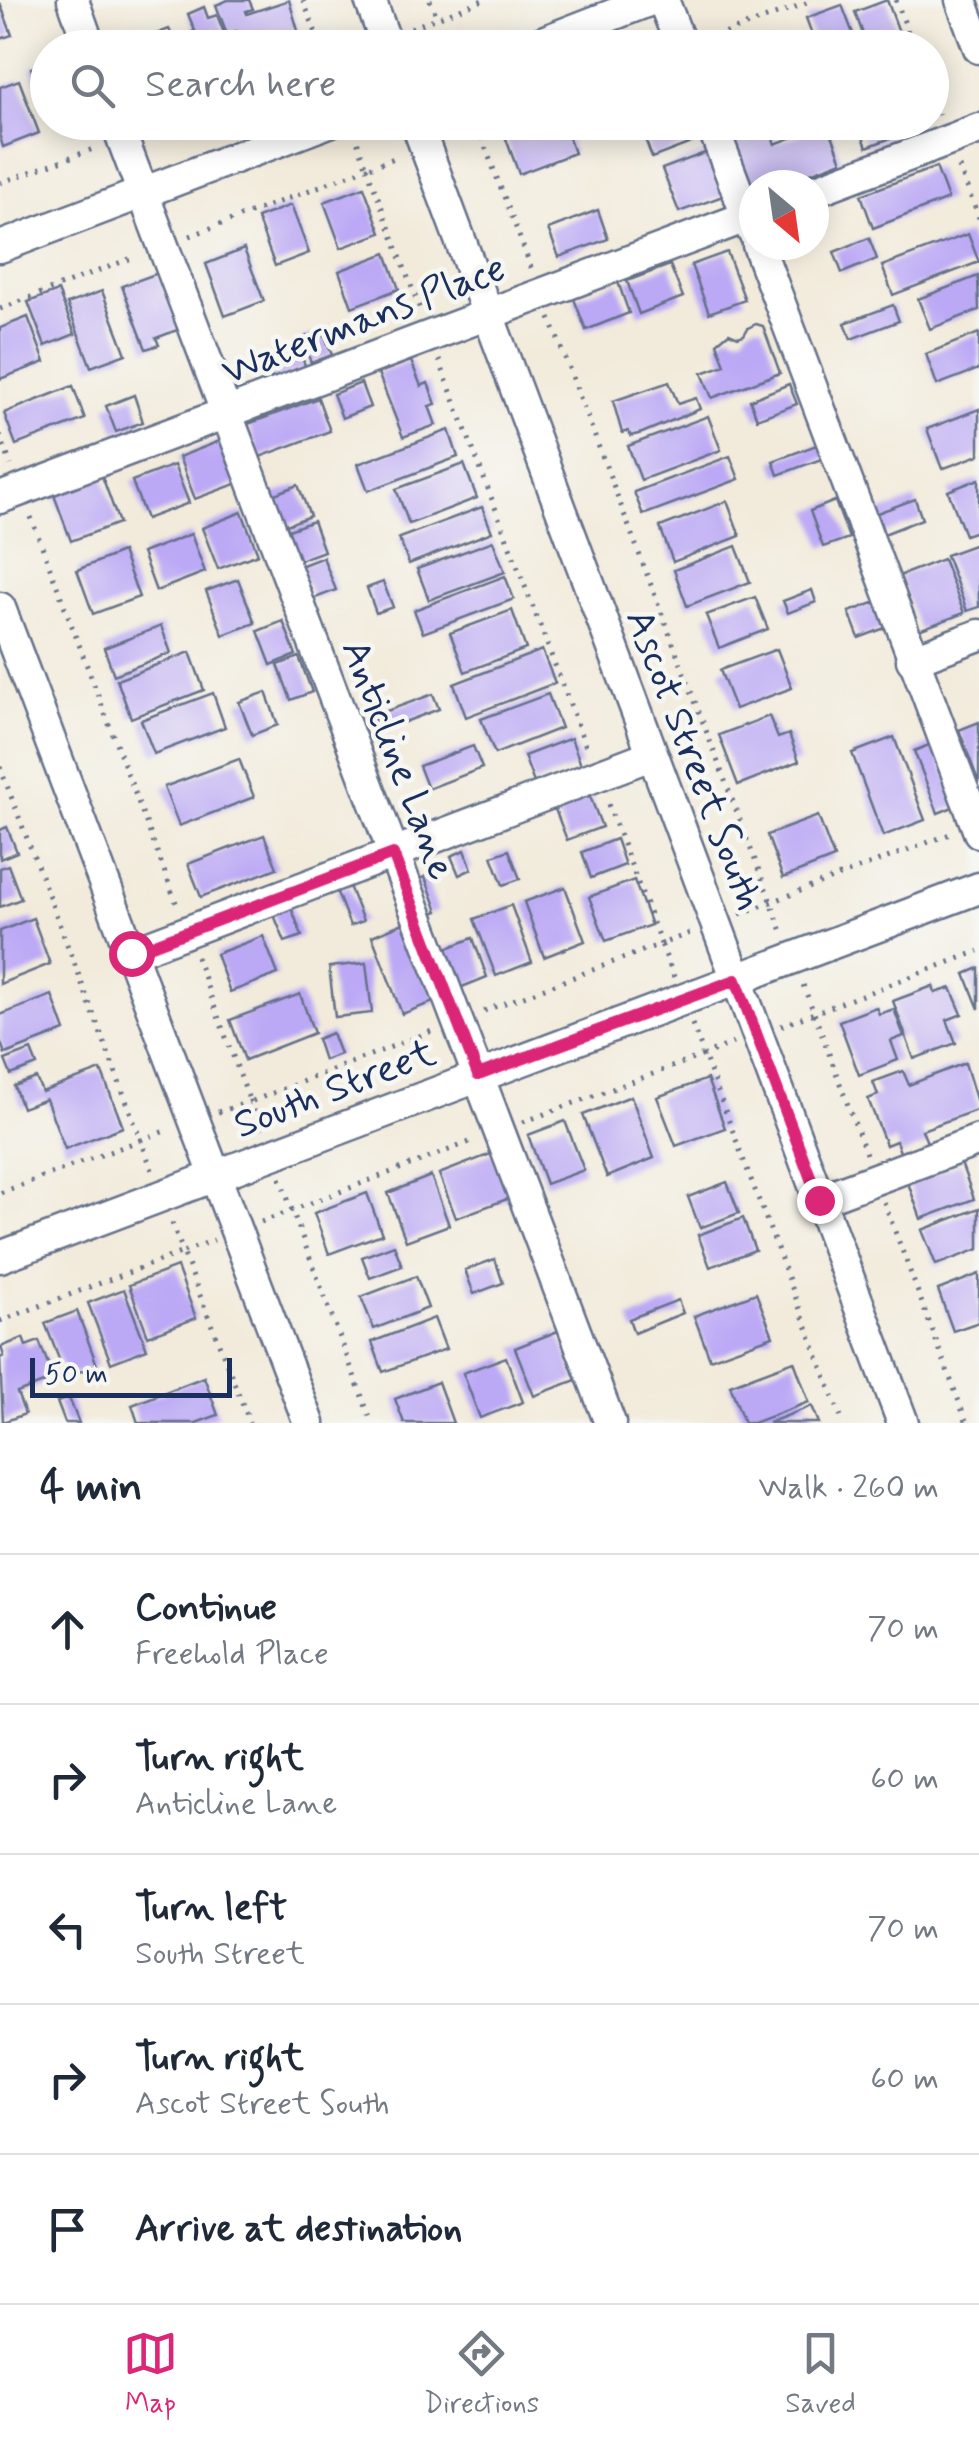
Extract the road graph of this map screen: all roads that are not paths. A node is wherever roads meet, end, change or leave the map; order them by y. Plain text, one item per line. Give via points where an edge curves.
1 (73, 0) edge
2 (370, 0) edge
3 (650, 0) edge
4 (663, 0) edge
5 (962, 0) edge
6 (84, 30) edge
7 (381, 30) edge
8 (573, 30) edge
9 (675, 30) edge
10 (979, 48) edge
11 (979, 129) edge
12 (123, 140) edge
13 (282, 140) edge
14 (423, 140) edge
15 (718, 140) edge
16 (829, 185) edge
17 (143, 193) junction
18 (739, 193) edge
19 (739, 232) edge
20 (0, 247) edge
21 (765, 260) edge
22 (488, 314) junction
23 (226, 413) junction
24 (10, 494) edge
25 (0, 608) edge
26 (979, 635) edge
27 (912, 660) junction
28 (651, 755) junction
29 (978, 828) edge
30 (393, 854) junction
31 (979, 888) edge
32 (131, 953) junction
33 (736, 980) junction
34 (478, 1075) junction
35 (979, 1140) edge
36 (215, 1175) junction
37 (819, 1200) junction
38 (0, 1258) edge
39 (309, 1423) edge
40 (610, 1423) edge
41 (903, 1423) edge

1 - 6 street
2 - 7 street
3 - 8 street
4 - 9 street
5 - 10 street
11 - 16 street
12 - 17 street, Anticline Lane
13 - 17 street
14 - 22 street, Ascot Street South
15 - 18 street
17 - 20 street
17 - 23 street, Anticline Lane
19 - 22 street, Watermans Place
21 - 27 street
22 - 23 street, Watermans Place
22 - 28 street, Ascot Street South
23 - 24 street, Watermans Place
23 - 30 street, Anticline Lane
25 - 32 street
26 - 27 street
27 - 29 street
28 - 30 street
28 - 33 street, Ascot Street South
30 - 32 street
30 - 34 street, Anticline Lane
31 - 33 street, South Street
32 - 36 street
33 - 34 street, South Street
33 - 37 street, Ascot Street South
34 - 36 street, South Street
34 - 40 street, Anticline Lane
35 - 37 street
36 - 38 street, South Street
36 - 39 street
37 - 41 street, Ascot Street South

